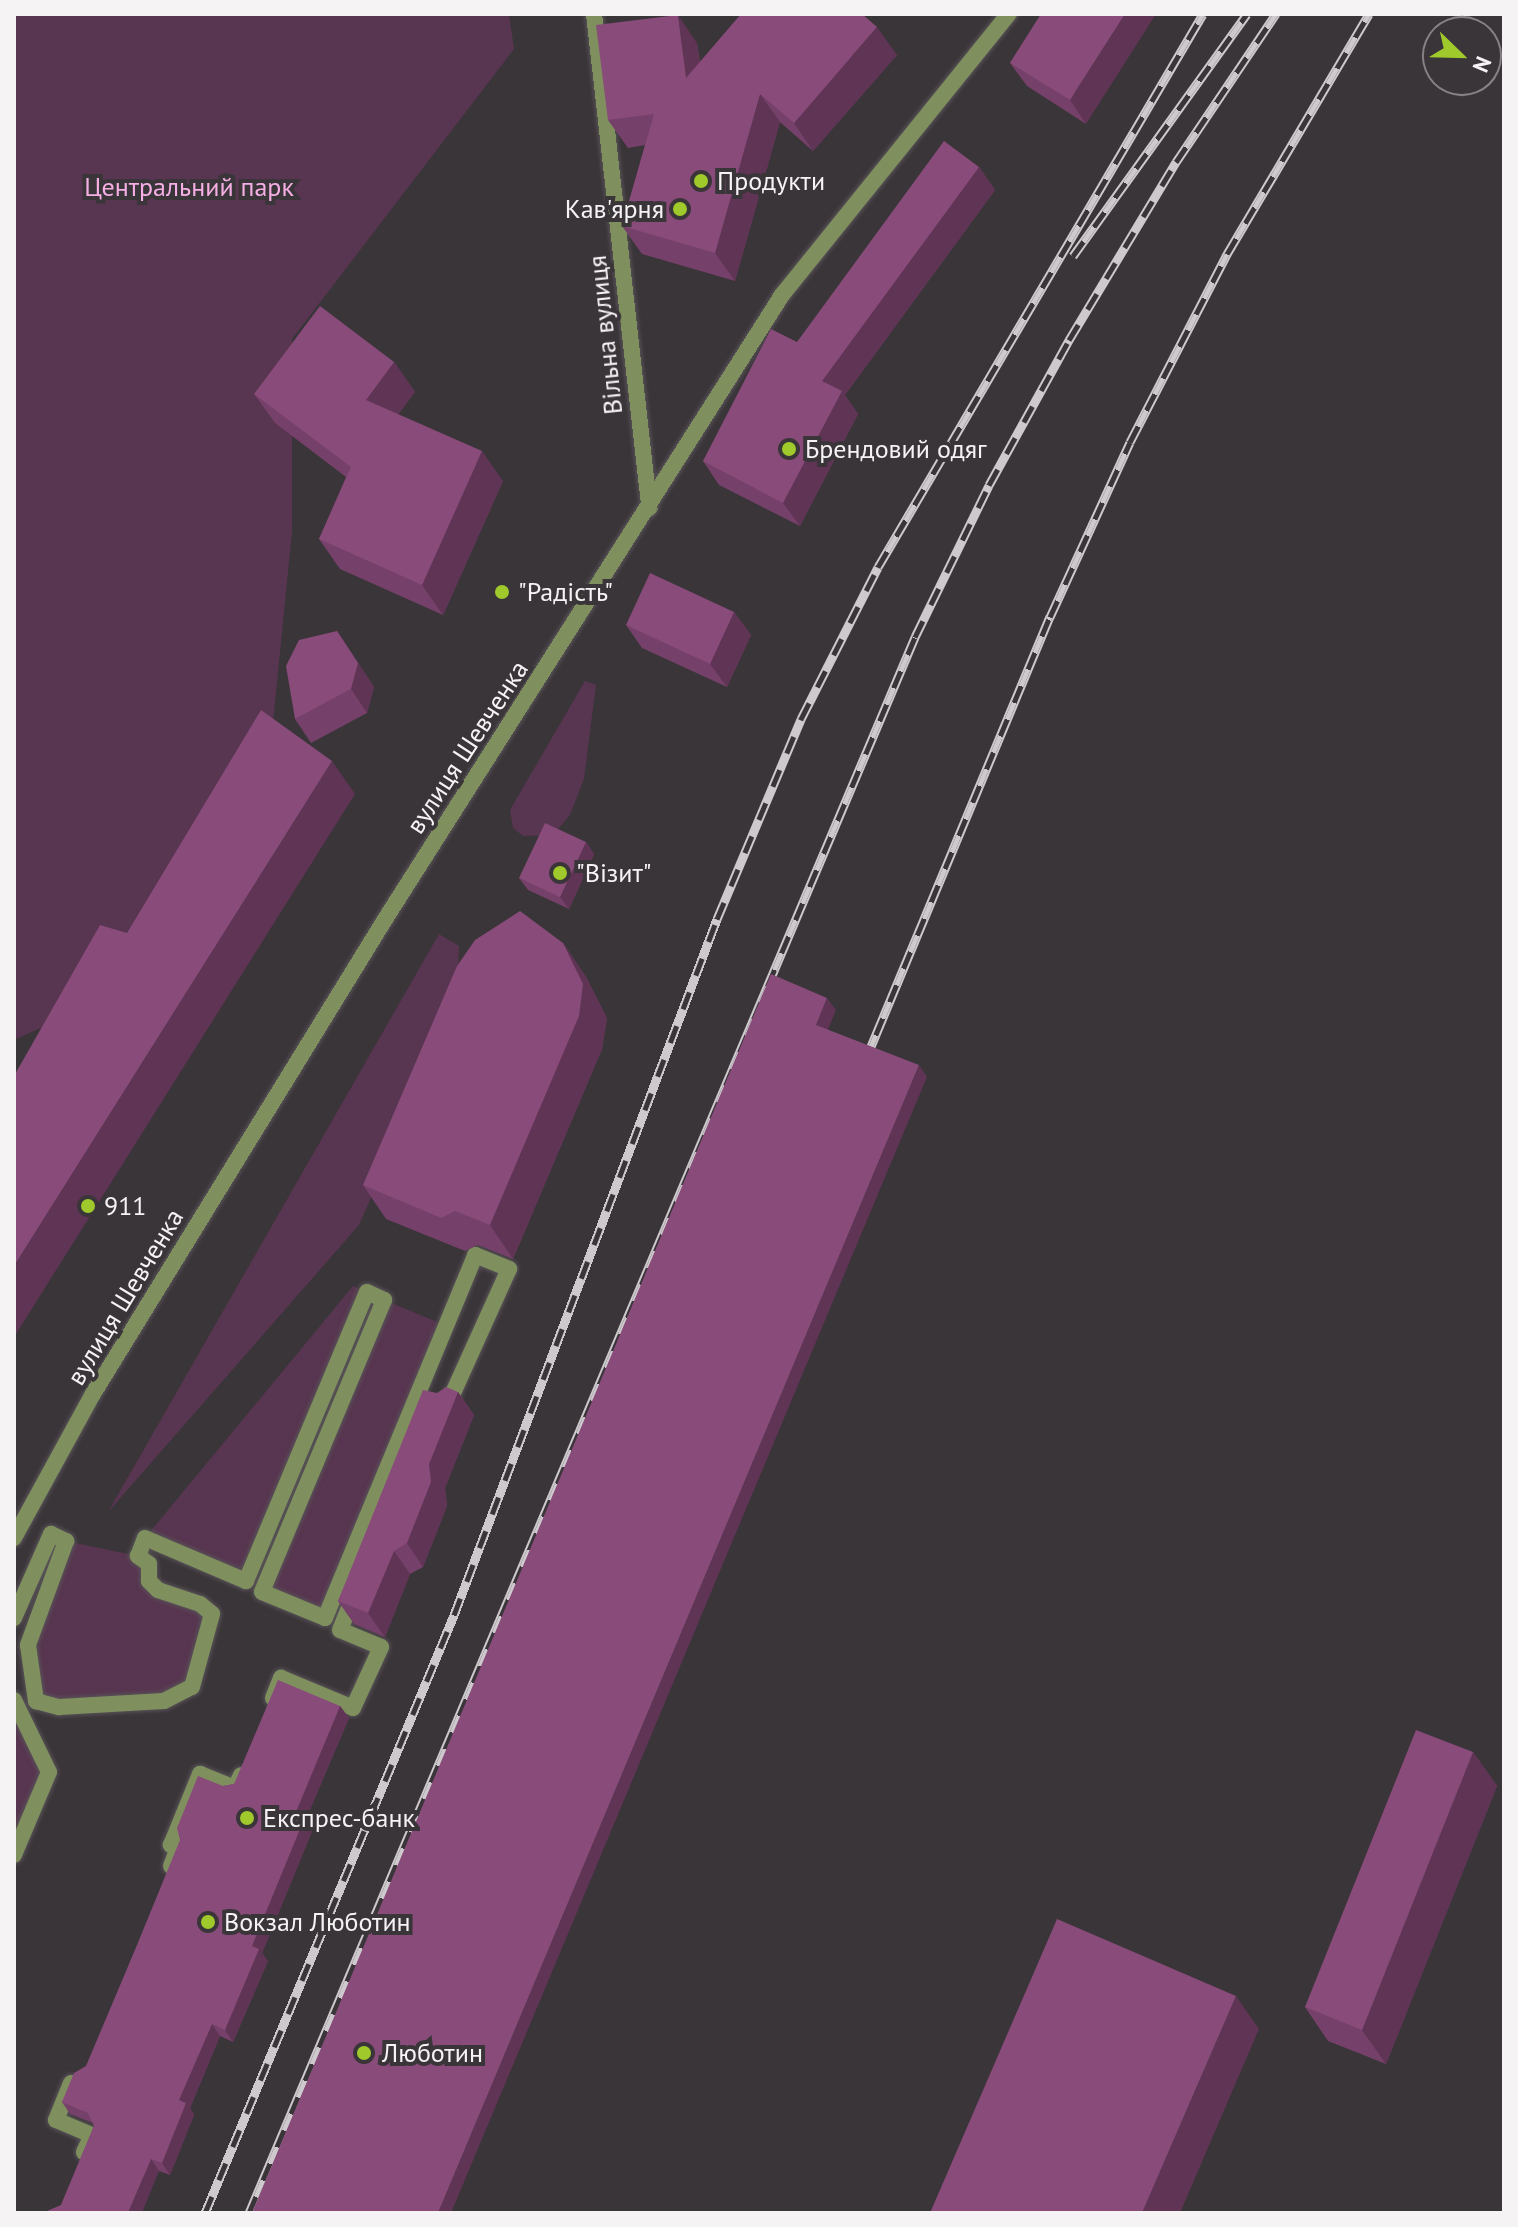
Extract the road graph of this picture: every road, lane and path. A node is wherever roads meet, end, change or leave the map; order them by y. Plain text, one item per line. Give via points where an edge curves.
1 (594, 14) edge
2 (1009, 14) edge
3 (649, 508) junction
4 (14, 1538) edge
5 (14, 1618) edge
6 (14, 1700) edge
7 (264, 1719) edge
8 (246, 1761) edge
9 (14, 1855) edge
10 (162, 1888) edge
11 (84, 2074) edge
12 (76, 2174) edge

1 - 3 street, Вільна вулиця
2 - 3 street, вулиця Шевченка via 782,295
3 - 4 street, вулиця Шевченка via 368,948 93,1394
5 - 7 street via 51,1534 66,1541 28,1645 36,1701 59,1707 164,1701 192,1687 212,1614 149,1581 149,1564 138,1556 145,1538 246,1581 367,1292 384,1300 262,1592 325,1618 475,1255 509,1269 452,1406 433,1399 340,1630 381,1647 353,1708 281,1678
6 - 9 street via 49,1772
8 - 10 street via 235,1788 200,1774 171,1845 178,1848
11 - 12 street via 76,2071 56,2120 92,2135

